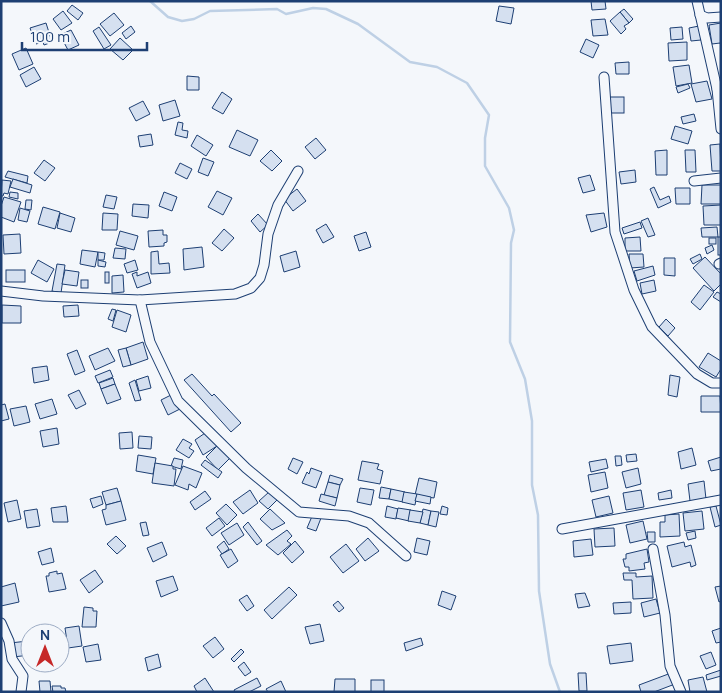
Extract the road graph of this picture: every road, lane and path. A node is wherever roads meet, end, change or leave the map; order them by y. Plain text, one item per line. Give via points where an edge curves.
1 (697, 1) edge
2 (700, 15) junction
3 (721, 17) edge
4 (604, 77) dead end
5 (719, 90) edge
6 (721, 129) edge
7 (298, 171) dead end
8 (721, 178) edge
9 (694, 181) dead end
10 (1, 291) edge
11 (140, 300) junction
12 (721, 383) edge
13 (721, 500) edge
14 (562, 530) dead end
15 (653, 549) dead end
16 (406, 556) dead end
17 (1, 623) edge
18 (21, 692) edge
19 (681, 692) edge

1 - 2 street
2 - 3 street
2 - 5 street
4 - 12 street via 615,232 634,290 652,327 697,374 712,383
5 - 6 street
7 - 11 street via 278,205 268,234 260,278 251,288 235,294
8 - 9 street
10 - 11 street
11 - 16 street via 150,342 178,401 246,468 299,512 348,516 369,523
13 - 14 street
15 - 19 street via 666,615 670,666
17 - 18 street via 12,659 23,676

